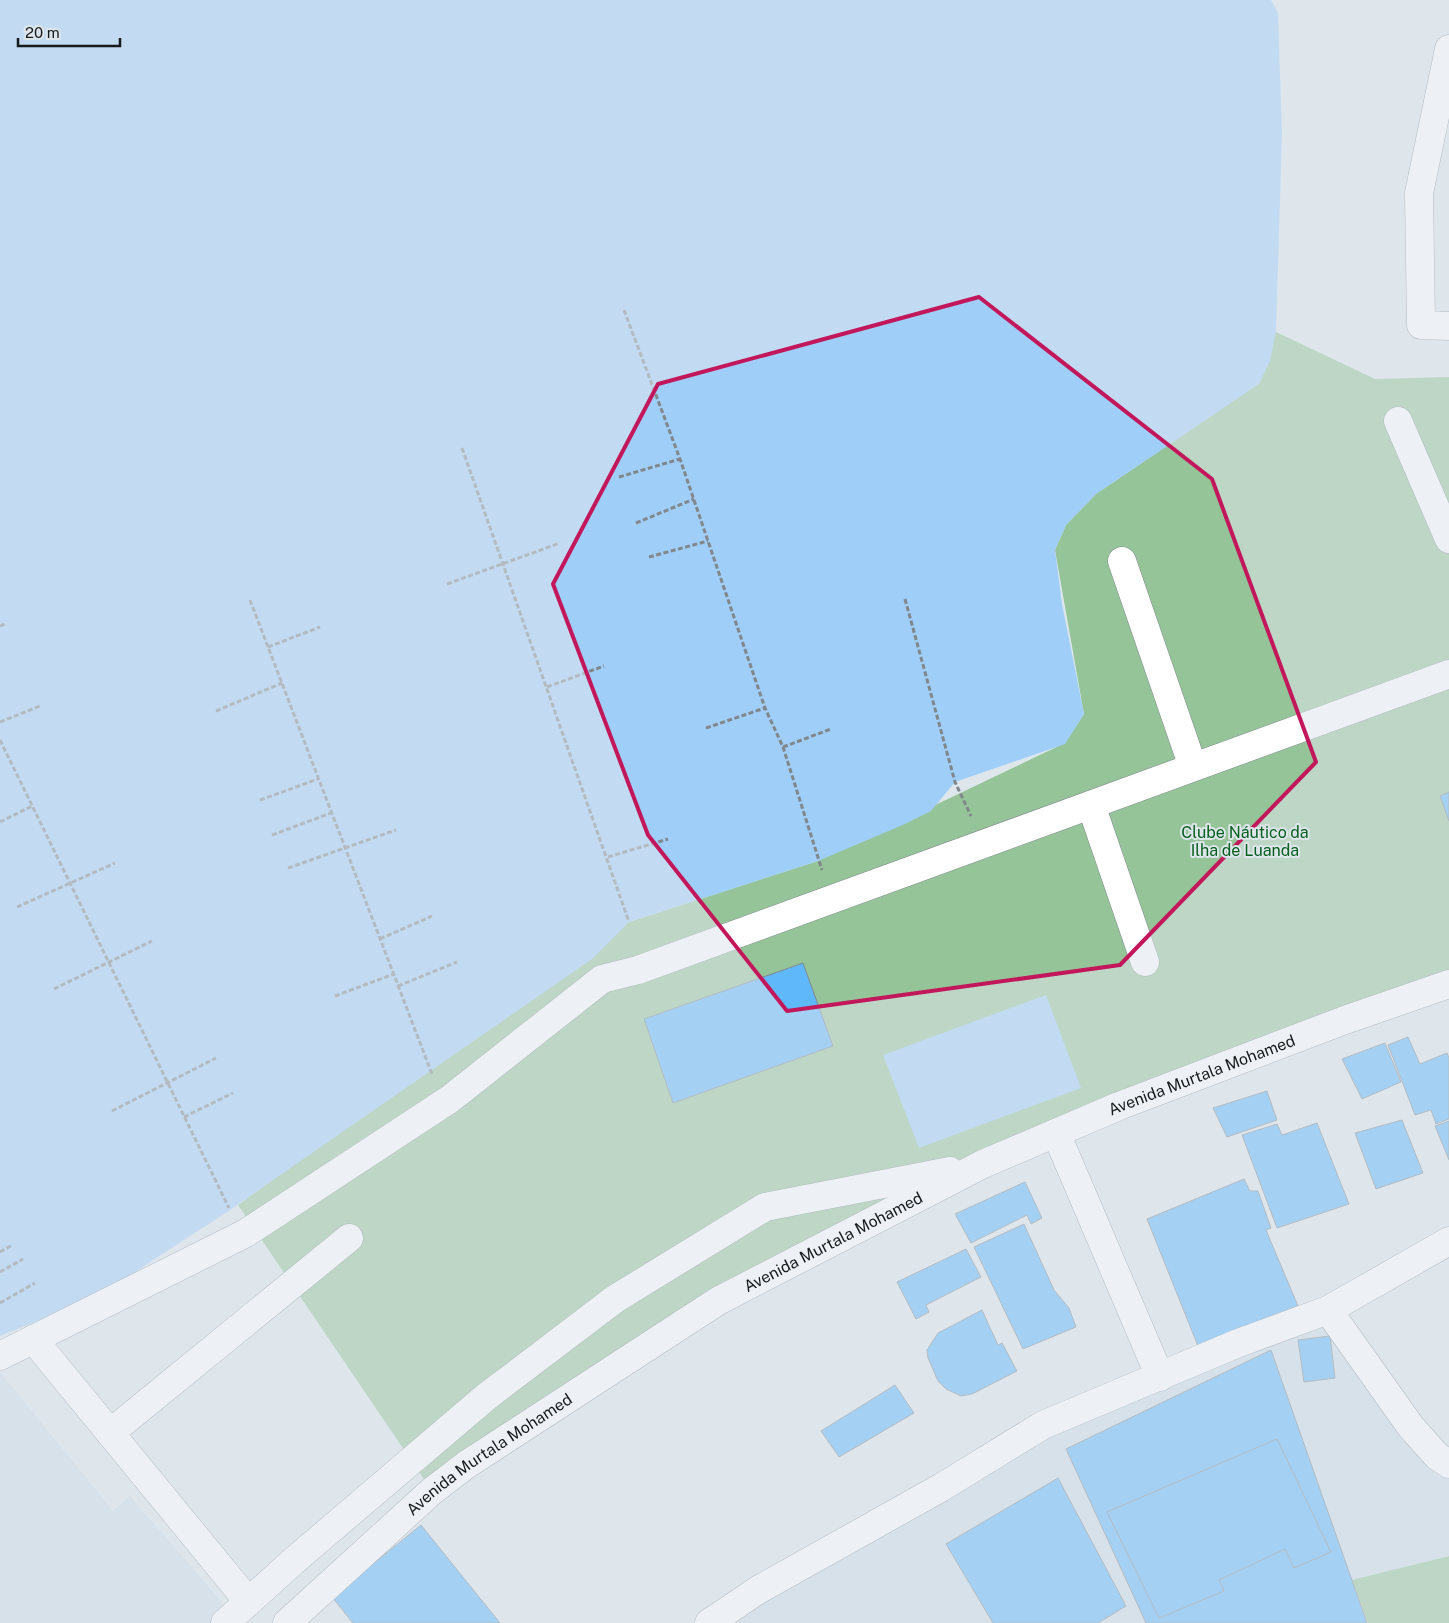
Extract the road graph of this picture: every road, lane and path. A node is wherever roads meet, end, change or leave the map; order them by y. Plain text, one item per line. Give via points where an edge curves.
1 (1449, 49) edge
2 (624, 310) dead end
3 (1449, 326) edge
4 (1398, 421) dead end
5 (462, 448) dead end
6 (680, 458) junction
7 (619, 477) dead end
8 (694, 499) junction
9 (636, 523) dead end
10 (1449, 539) edge
11 (708, 541) junction
12 (560, 543) dead end
13 (649, 557) dead end
14 (1122, 562) dead end
15 (504, 564) junction
16 (446, 584) dead end
17 (905, 599) dead end
18 (250, 600) dead end
19 (5, 624) dead end
20 (0, 626) edge
21 (320, 627) dead end
22 (268, 647) junction
23 (604, 666) dead end
24 (1449, 674) edge
25 (282, 683) junction
26 (548, 687) junction
27 (40, 706) dead end
28 (765, 708) junction
29 (216, 711) dead end
30 (0, 722) edge
31 (706, 728) dead end
32 (831, 729) dead end
33 (0, 740) edge
34 (783, 747) junction
35 (1194, 767) junction
36 (318, 779) junction
37 (260, 800) dead end
38 (1090, 805) junction
39 (32, 806) junction
40 (332, 812) junction
41 (0, 822) edge
42 (396, 830) dead end
43 (272, 834) dead end
44 (668, 838) dead end
45 (984, 844) junction
46 (345, 847) junction
47 (608, 857) junction
48 (115, 863) dead end
49 (288, 868) dead end
50 (68, 884) junction
51 (836, 898) junction
52 (17, 907) dead end
53 (432, 916) dead end
54 (629, 922) dead end
55 (380, 939) junction
56 (152, 942) dead end
57 (108, 962) junction
58 (457, 962) dead end
59 (1145, 962) dead end
60 (394, 974) junction
61 (1449, 984) edge
62 (398, 986) junction
63 (54, 989) dead end
64 (335, 996) dead end
65 (216, 1058) dead end
66 (167, 1081) junction
67 (233, 1093) dead end
68 (450, 1099) junction
69 (112, 1111) dead end
70 (184, 1117) junction
71 (1056, 1133) junction
72 (983, 1164) junction
73 (246, 1233) junction
74 (349, 1238) dead end
75 (1449, 1241) edge
76 (12, 1244) dead end
77 (0, 1252) edge
78 (23, 1259) dead end
79 (0, 1272) edge
80 (35, 1283) dead end
81 (0, 1304) edge
82 (1328, 1310) junction
83 (33, 1340) junction
84 (0, 1356) edge
85 (1160, 1377) junction
86 (110, 1433) junction
87 (1449, 1464) edge
88 (248, 1601) junction
89 (225, 1623) edge
90 (287, 1623) edge
91 (709, 1623) edge

1 - 3 street via 1419,193 1421,325
2 - 6 path
4 - 10 street
5 - 15 path
6 - 7 path
6 - 8 path
8 - 9 path
8 - 11 path
11 - 13 path
11 - 28 path
12 - 15 path
14 - 35 street
15 - 16 path
15 - 26 path
17 - 45 path via 955,782
18 - 22 path
19 - 20 path
21 - 22 path
22 - 25 path
23 - 26 path
24 - 35 street
25 - 29 path
25 - 36 path
26 - 47 path
27 - 30 path
28 - 31 path
28 - 34 path
32 - 34 path
33 - 39 path
34 - 51 path via 818,861
35 - 38 street
36 - 37 path
36 - 40 path
38 - 45 street
38 - 59 street
39 - 41 path
39 - 50 path
40 - 43 path
40 - 46 path
42 - 46 path
44 - 47 path
45 - 51 street
46 - 49 path
46 - 55 path
47 - 54 path
48 - 50 path
50 - 52 path
50 - 57 path
51 - 68 street via 638,970 602,979
53 - 55 path
55 - 60 path
56 - 57 path
57 - 63 path
57 - 66 path
58 - 62 path
60 - 62 path
60 - 64 path
61 - 71 street, Avenida Murtala Mohamed via 1119,1106
62 - 68 path via 430,1070
65 - 66 path
66 - 69 path
66 - 70 path
67 - 70 path
68 - 73 street
70 - 73 path via 230,1210
71 - 72 street, Avenida Murtala Mohamed
71 - 85 street
72 - 88 street via 765,1207 614,1299 569,1333 486,1397
72 - 90 street, Avenida Murtala Mohamed via 718,1301 466,1466 432,1491
73 - 83 street
74 - 86 street
75 - 82 street
76 - 77 path
78 - 79 path
80 - 81 path
82 - 85 street
82 - 87 street via 1411,1427 1437,1456
83 - 84 street
83 - 86 street
85 - 91 street via 1043,1425 942,1487 758,1590
86 - 88 street
88 - 89 street

